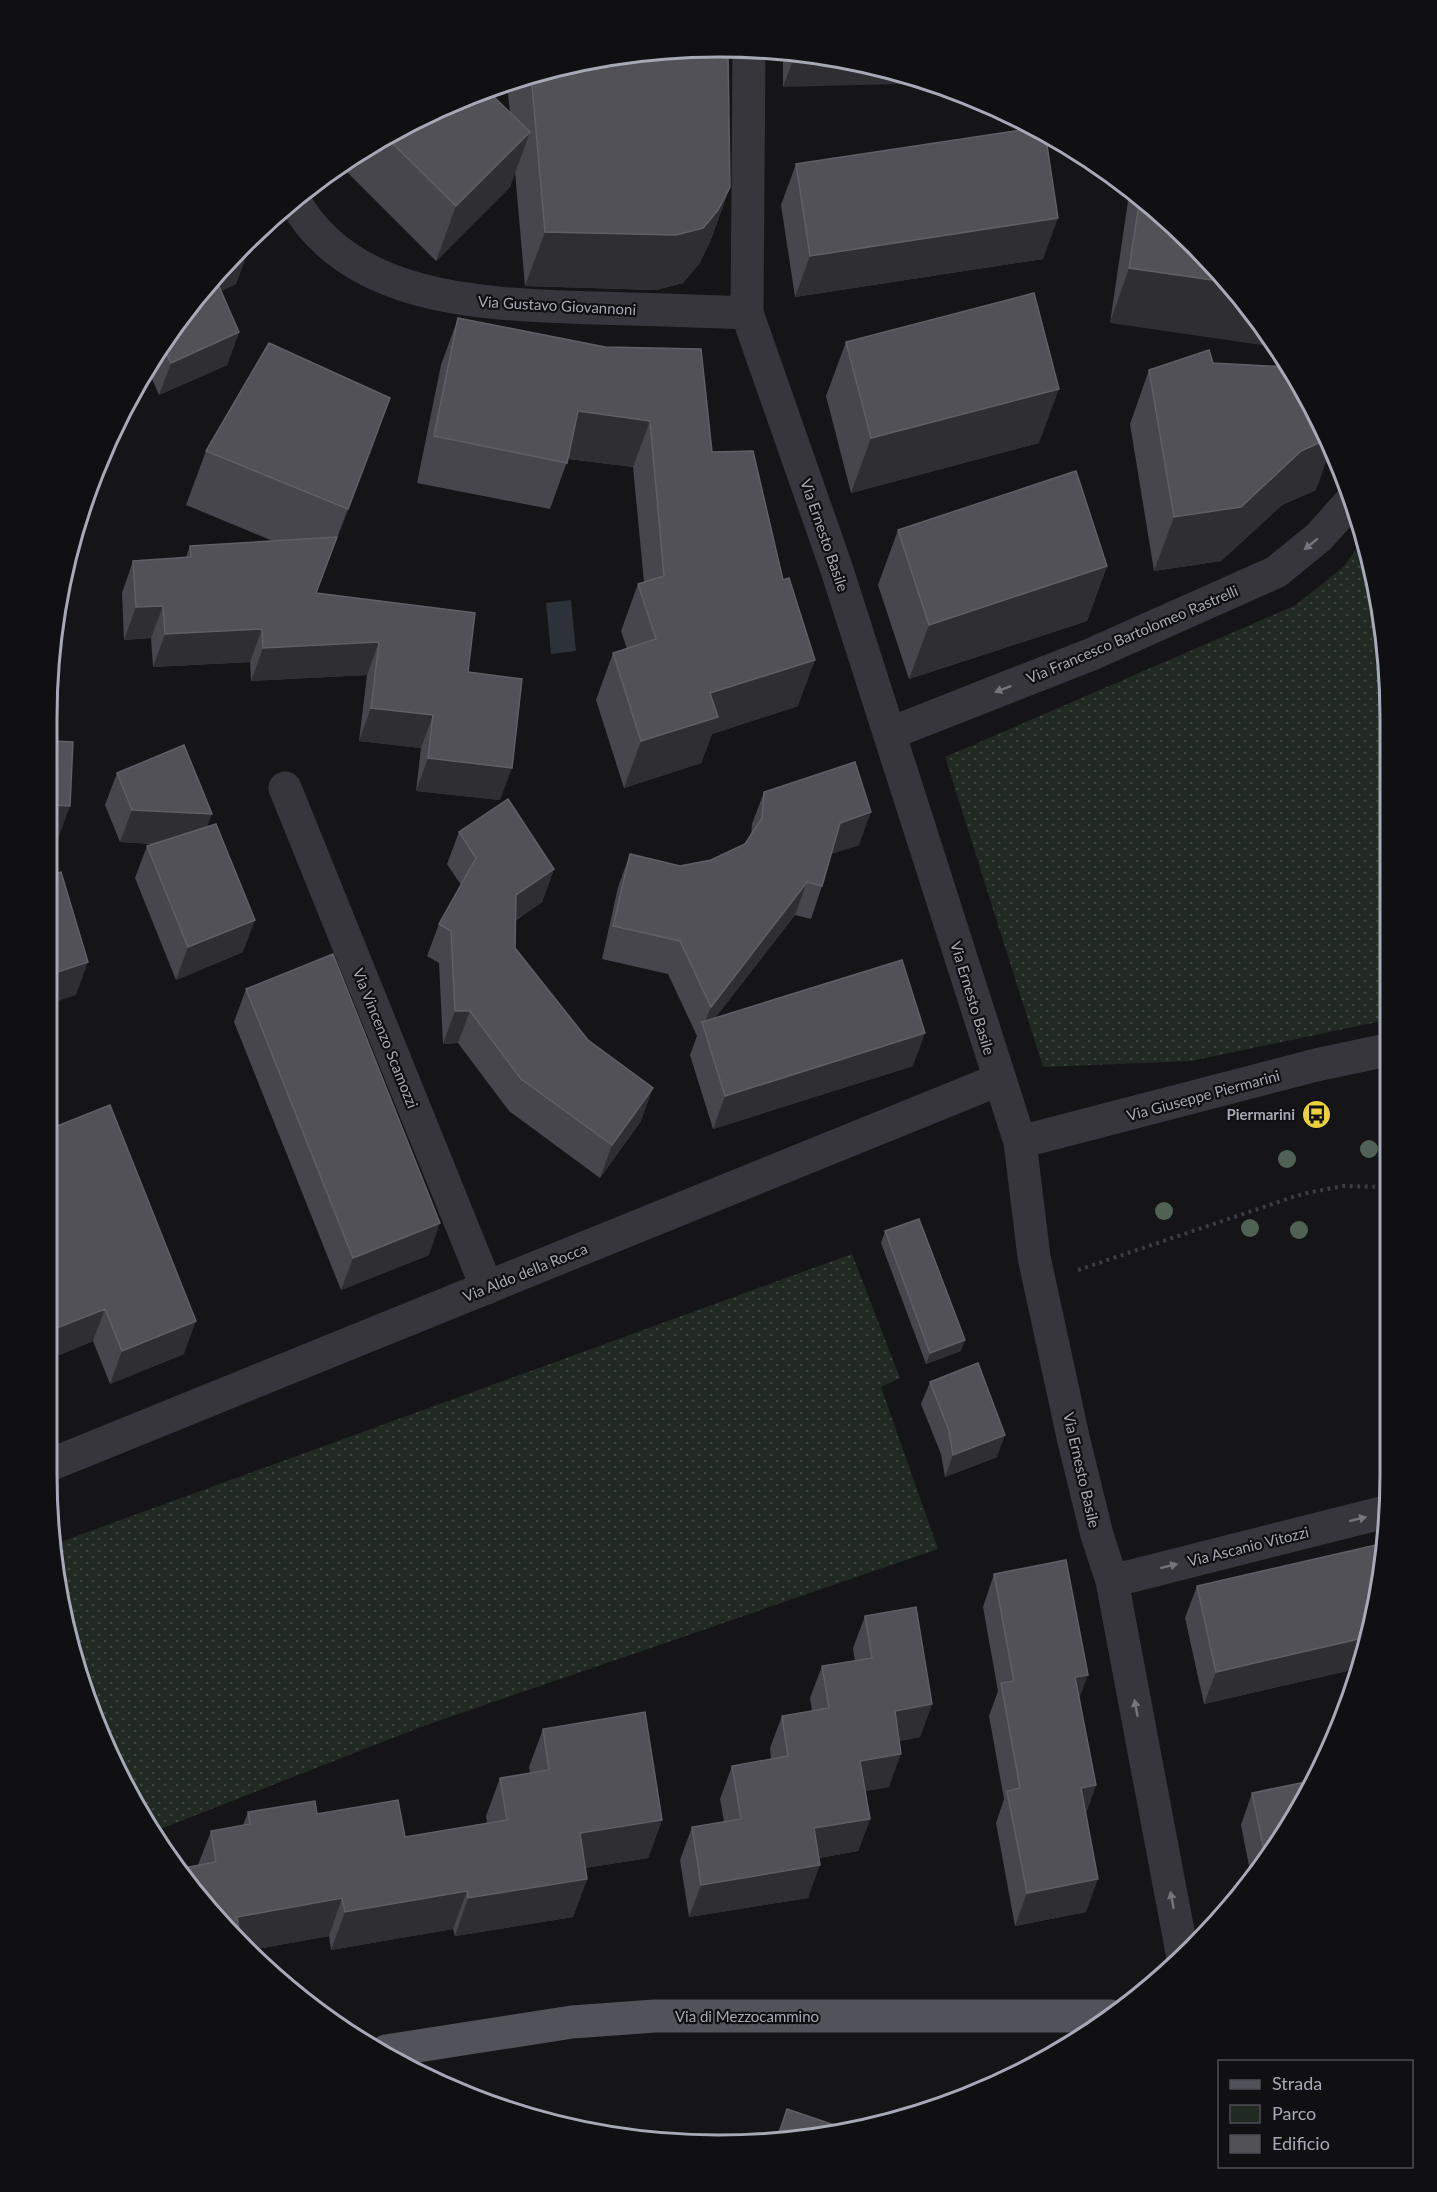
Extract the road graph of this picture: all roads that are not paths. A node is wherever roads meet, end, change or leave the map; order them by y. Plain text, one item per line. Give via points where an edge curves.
1 (749, 58) edge
2 (299, 207) edge
3 (747, 313) junction
4 (1345, 507) edge
5 (891, 732) junction
6 (285, 788) dead end
7 (1380, 1051) edge
8 (998, 1080) junction
9 (1020, 1142) junction
10 (486, 1288) junction
11 (57, 1462) edge
12 (1379, 1513) edge
13 (1112, 1581) junction
14 (1181, 1946) edge
15 (1091, 2020) edge
16 (395, 2050) edge

1 - 3 street, Via Ernesto Basile
2 - 3 street, Via Gustavo Giovannoni via 321,239 350,262 393,280 446,295 515,305
3 - 5 street, Via Ernesto Basile
4 -> 5 street, Via Francesco Bartolomeo Rastrelli via 1319,537 1276,572 1092,654
5 - 8 street, Via Ernesto Basile
6 - 10 street, Via Vincenzo Scamozzi
7 - 9 street, Via Giuseppe Piermarini
8 - 9 street, Via Ernesto Basile
8 - 10 street, Via Aldo della Rocca
9 - 13 street, Via Ernesto Basile via 1029,1228 1040,1283 1073,1437
10 - 11 street, Via Aldo della Rocca
13 -> 12 street, Via Ascanio Vitozzi
14 -> 13 street, Via Ernesto Basile
15 - 16 main road, Via di Mezzocammino via 626,2018 551,2025

